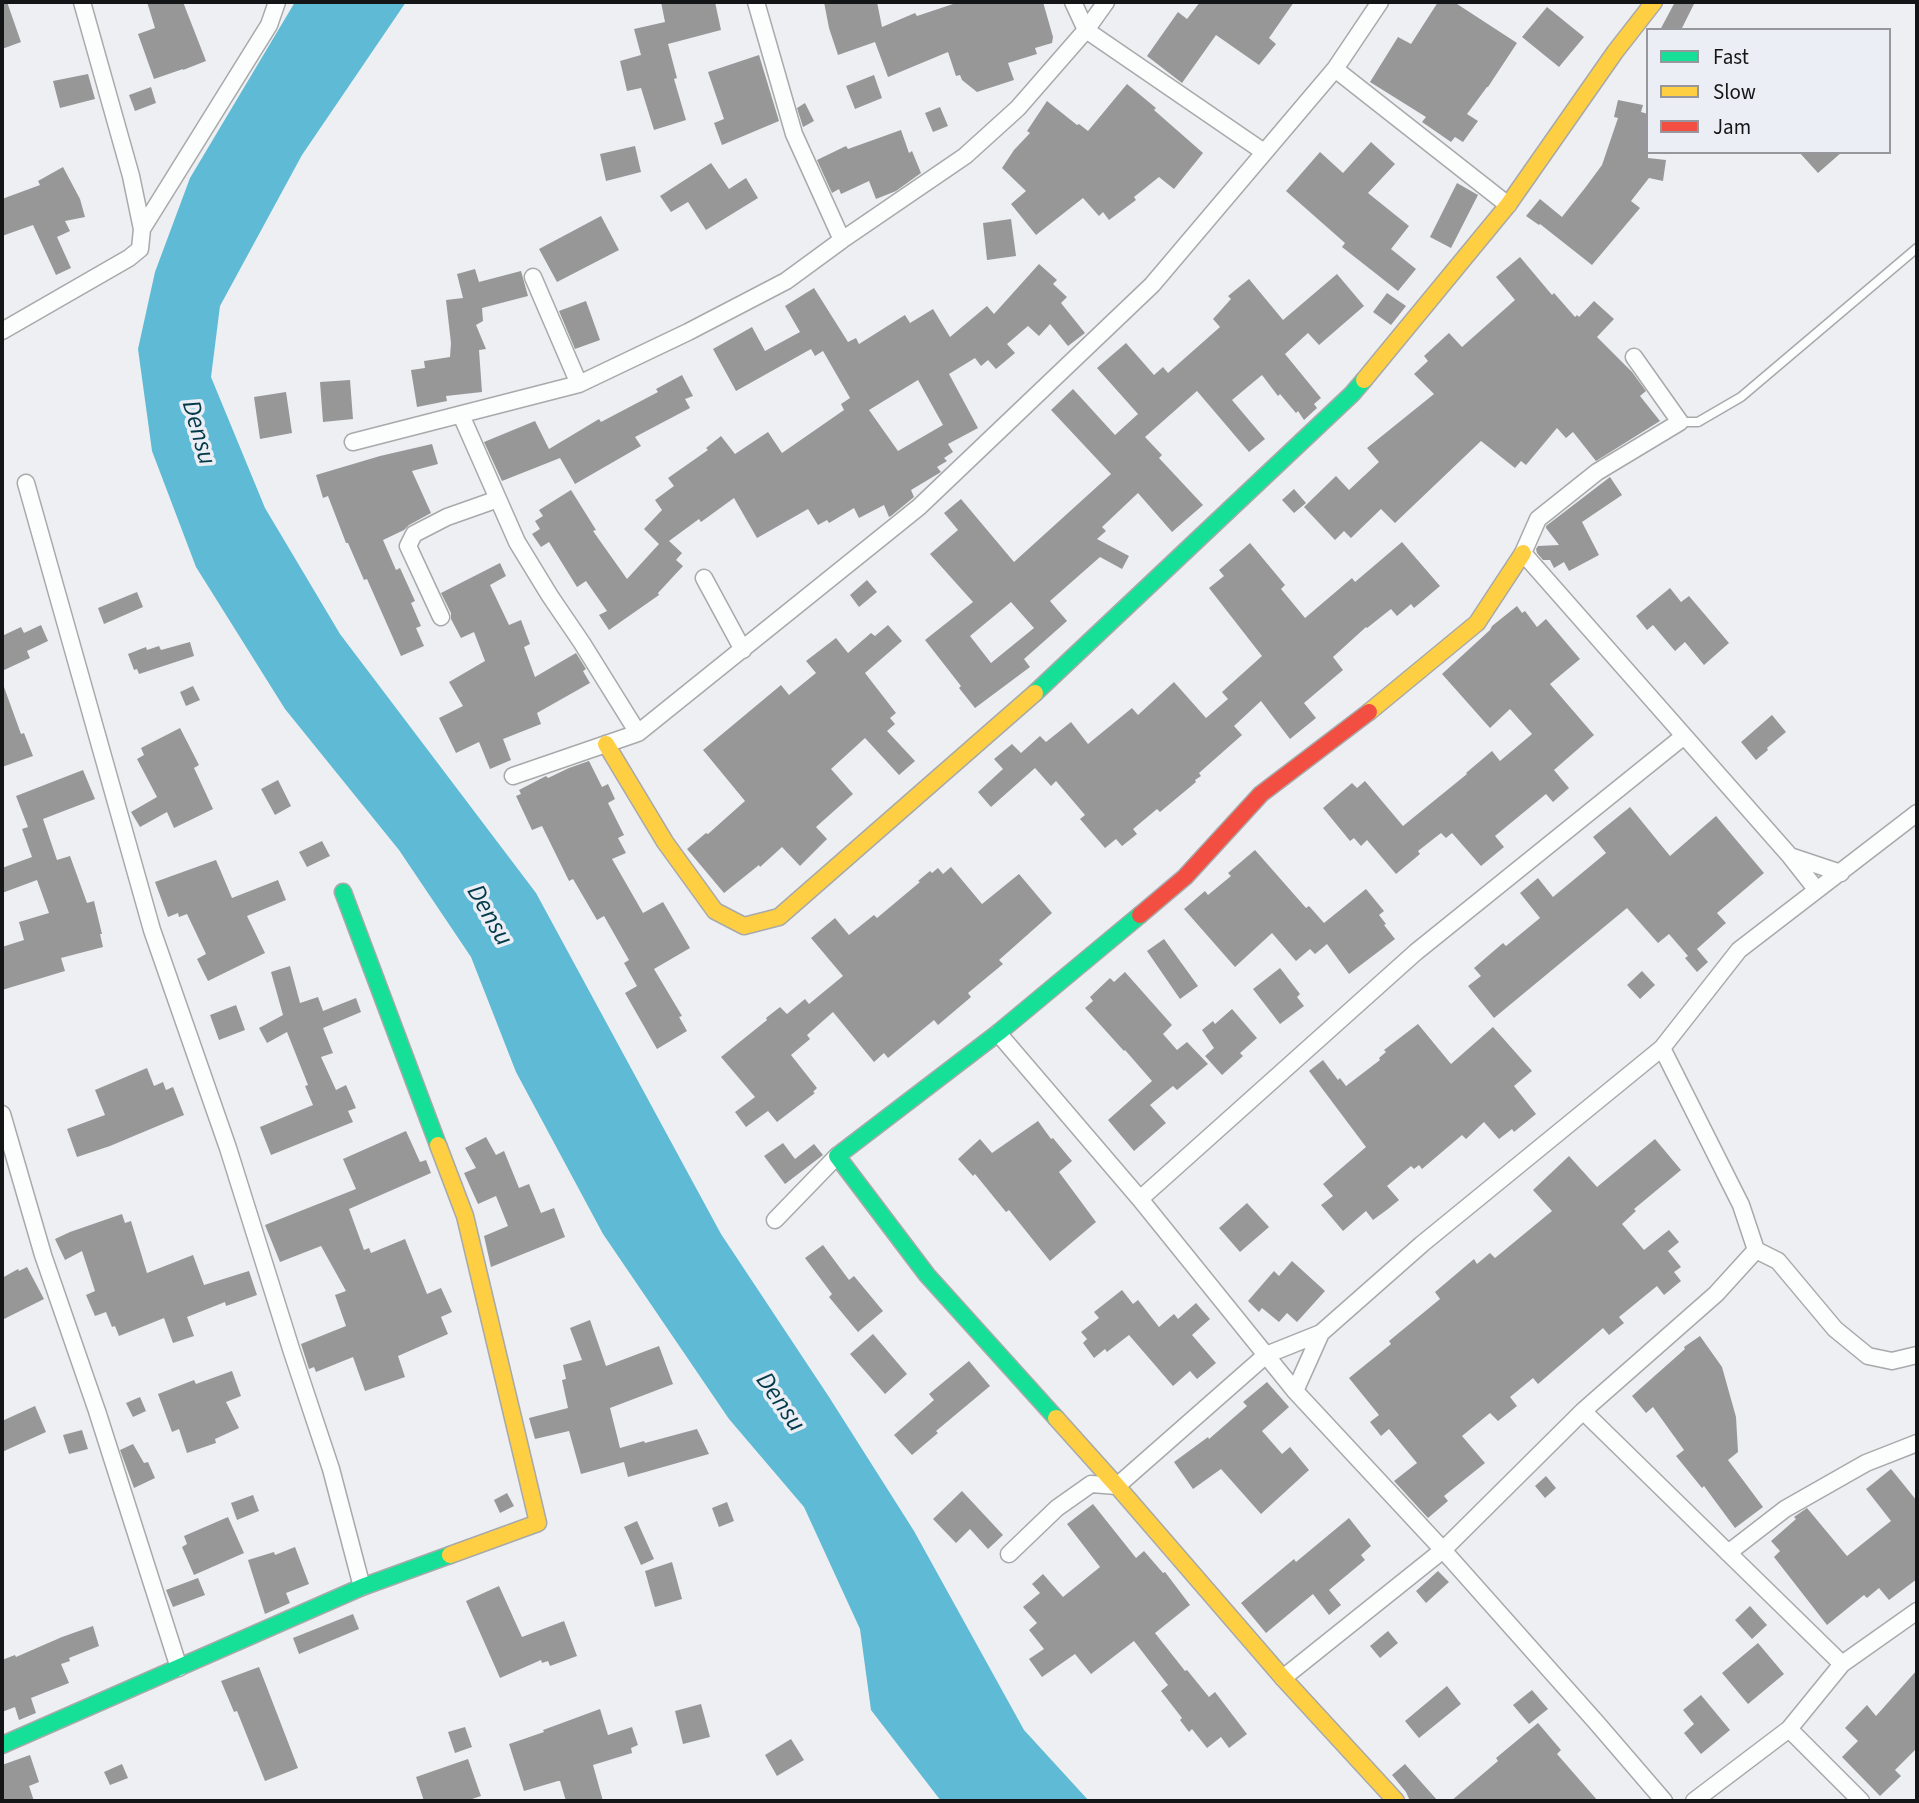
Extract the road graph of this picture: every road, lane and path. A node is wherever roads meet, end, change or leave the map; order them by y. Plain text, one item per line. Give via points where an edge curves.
1 (82, 2) edge
2 (277, 2) edge
3 (756, 2) edge
4 (1073, 2) edge
5 (1107, 2) edge
6 (1380, 2) edge
7 (1654, 2) edge
8 (1086, 30) junction
9 (1335, 69) junction
10 (1265, 152) junction
11 (1508, 205) junction
12 (142, 229) junction
13 (842, 240) junction
14 (1917, 248) edge
15 (533, 277) dead end
16 (2, 331) edge
17 (1634, 357) dead end
18 (579, 384) junction
19 (461, 415) junction
20 (1679, 422) junction
21 (353, 442) dead end
22 (26, 483) dead end
23 (498, 499) junction
24 (1523, 553) junction
25 (704, 578) dead end
26 (441, 617) dead end
27 (743, 650) junction
28 (638, 733) junction
29 (1684, 736) junction
30 (606, 744) junction
31 (513, 776) dead end
32 (1917, 813) edge
33 (1790, 856) junction
34 (1841, 873) junction
35 (1816, 889) junction
36 (343, 892) dead end
37 (998, 1033) junction
38 (1661, 1048) junction
39 (2, 1114) edge
40 (837, 1156) junction
41 (1140, 1199) junction
42 (775, 1220) dead end
43 (1756, 1250) junction
44 (1321, 1333) junction
45 (1266, 1354) junction
46 (1917, 1355) edge
47 (1295, 1391) junction
48 (1583, 1410) junction
49 (1917, 1443) edge
50 (1116, 1486) junction
51 (1443, 1550) junction
52 (1009, 1553) dead end
53 (1728, 1553) junction
54 (362, 1587) junction
55 (1917, 1611) edge
56 (1842, 1664) junction
57 (179, 1668) junction
58 (1283, 1678) junction
59 (1789, 1729) junction
60 (2, 1745) edge
61 (1396, 1801) edge
62 (1664, 1801) edge
63 (1694, 1801) edge
64 (1861, 1801) edge

1 - 12 street
2 - 12 street via 269,25
3 - 13 street via 794,134
4 - 8 street
5 - 8 street
6 - 9 street
7 - 11 street
8 - 10 street
8 - 13 street via 1018,108 964,156
9 - 10 street
9 - 11 street
10 - 27 street via 1152,285 1050,384 919,507
11 - 30 street via 1352,394 1047,682 779,917 744,926 715,911 665,842
12 - 16 street via 140,249 129,258
13 - 18 street via 786,281
14 - 20 lane via 1741,397 1698,422
15 - 18 street
17 - 20 street
18 - 19 street
19 - 21 street
19 - 23 street
20 - 24 street via 1597,472 1538,519
22 - 54 street via 152,930 331,1469
23 - 26 street via 447,516 414,534 408,546
23 - 28 street via 517,542
24 - 29 street
24 - 37 street via 1477,623 1352,727 1261,794 1185,877
25 - 27 street
27 - 28 street
28 - 30 street
29 - 33 street
29 - 41 street via 1416,952
30 - 31 street
32 - 34 street
33 - 34 street
33 - 35 street
34 - 35 street
35 - 38 street via 1739,950
36 - 54 street via 465,1216 538,1523
37 - 40 street
37 - 41 street
38 - 43 street via 1741,1205
38 - 44 street
39 - 57 street via 43,1255
40 - 42 street
40 - 50 street via 927,1275
41 - 45 street
43 - 46 street via 1778,1261 1835,1329 1868,1356 1892,1361
43 - 48 street via 1716,1294
44 - 45 street
44 - 47 street
45 - 47 street
45 - 50 street
47 - 51 street
48 - 51 street
48 - 53 street
49 - 53 street via 1866,1463 1785,1509
50 - 52 street via 1091,1484 1057,1508
50 - 58 street
51 - 58 street
51 - 62 street
53 - 56 street
54 - 57 street
55 - 56 street
56 - 59 street
57 - 60 street
58 - 61 street
59 - 63 street
59 - 64 street

